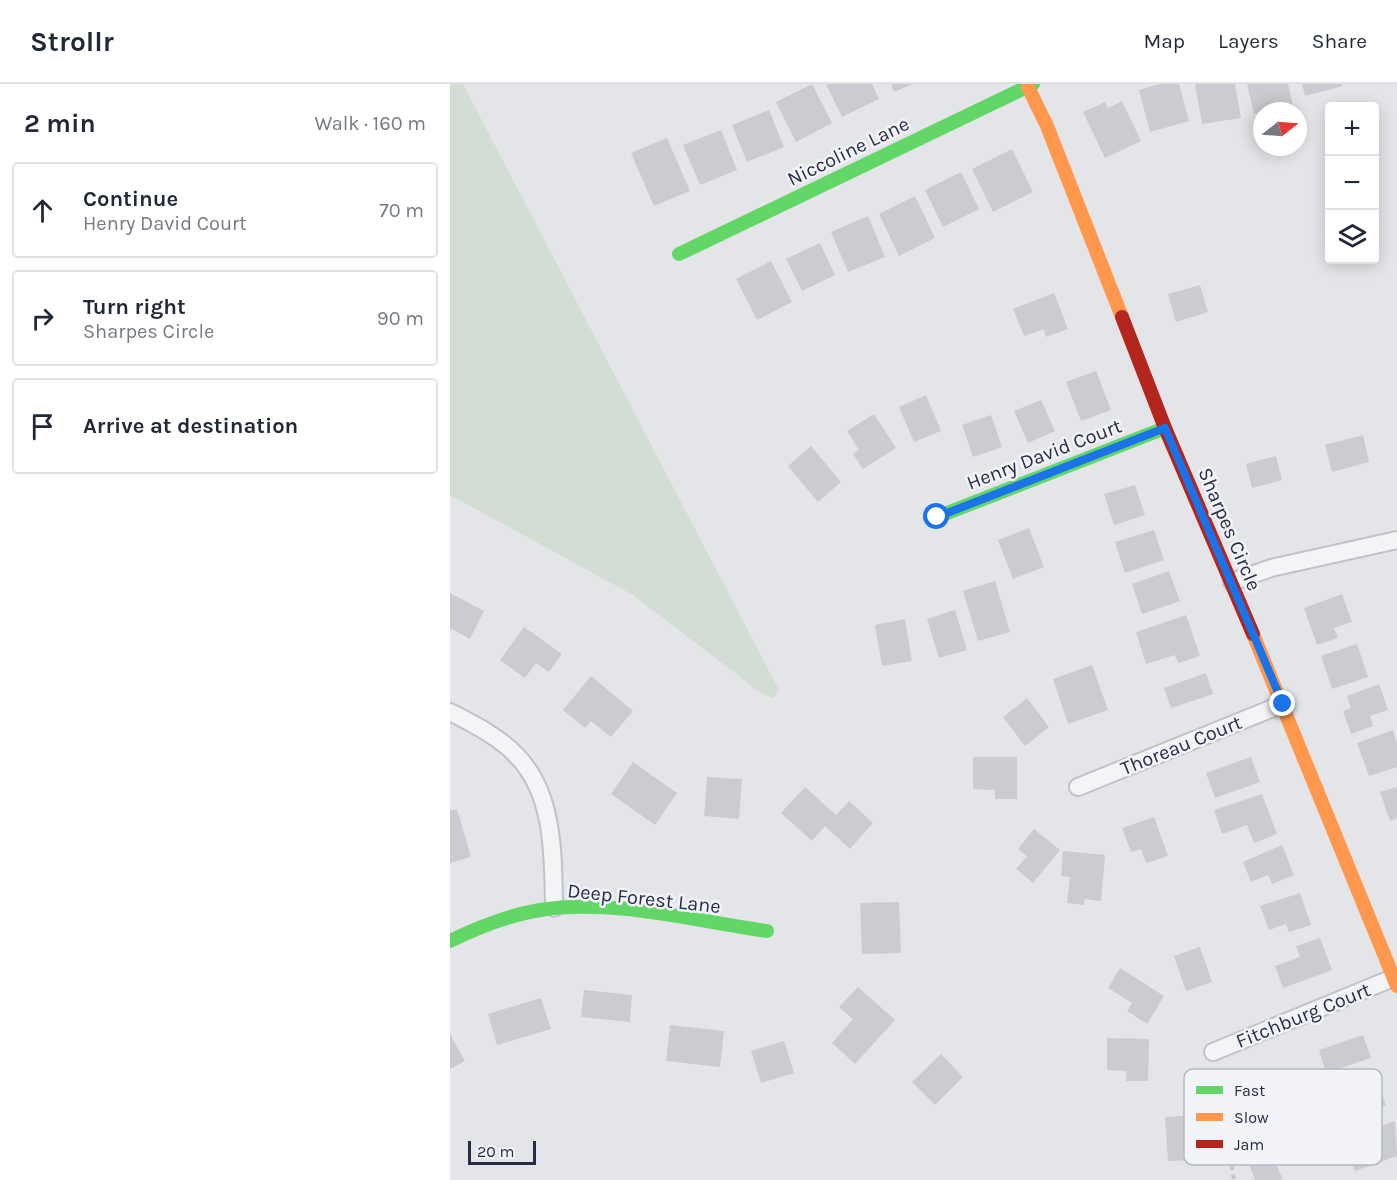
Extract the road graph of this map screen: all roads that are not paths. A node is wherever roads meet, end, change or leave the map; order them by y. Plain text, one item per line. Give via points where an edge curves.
1 (1031, 85) edge
2 (679, 254) dead end
3 (1165, 428) junction
4 (937, 517) dead end
5 (1397, 540) edge
6 (1232, 582) junction
7 (1283, 704) junction
8 (450, 712) edge
9 (1078, 787) dead end
10 (554, 908) junction
11 (767, 931) dead end
12 (450, 940) edge
13 (1395, 982) edge
14 (1213, 1052) dead end

1 - 2 street, Niccoline Lane
1 - 3 street, Sharpes Circle
3 - 4 street, Henry David Court
3 - 6 street, Sharpes Circle
5 - 6 street via 1271,568
6 - 7 street, Sharpes Circle
7 - 9 street, Thoreau Court
7 - 13 street, Sharpes Circle
8 - 10 street via 487,732 516,755 529,773 549,825
10 - 11 street, Deep Forest Lane via 600,909
10 - 12 street, Deep Forest Lane via 516,916
13 - 14 street, Fitchburg Court

